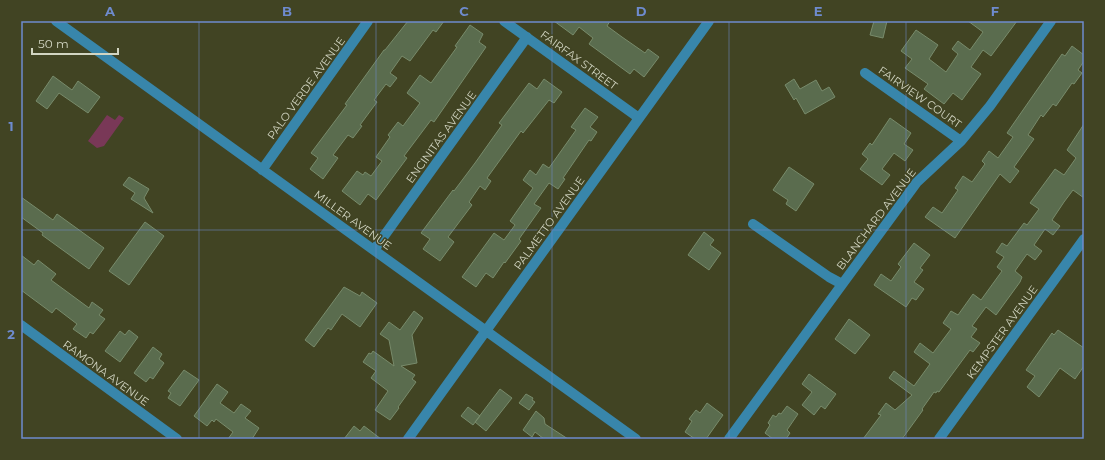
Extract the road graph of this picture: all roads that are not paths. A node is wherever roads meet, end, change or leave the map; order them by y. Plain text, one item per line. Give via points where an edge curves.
1 (56, 21) edge
2 (368, 21) edge
3 (504, 21) edge
4 (709, 21) edge
5 (1051, 21) edge
6 (526, 37) junction
7 (865, 73) dead end
8 (639, 118) junction
9 (961, 141) junction
10 (262, 170) junction
11 (753, 224) dead end
12 (1084, 239) edge
13 (374, 250) junction
14 (842, 284) junction
15 (21, 325) edge
16 (486, 331) junction
17 (178, 439) edge
18 (408, 439) edge
19 (636, 439) edge
20 (729, 439) edge
21 (939, 439) edge

1 - 10 street, MILLER AVENUE
2 - 10 street, PALO VERDE AVENUE
3 - 6 street, FAIRFAX STREET
4 - 8 street, PALMETTO AVENUE
5 - 9 street, BLANCHARD AVENUE via 990,106
6 - 8 street, FAIRFAX STREET
6 - 13 street, ENCINITAS AVENUE
7 - 9 street, FAIRVIEW COURT
8 - 16 street, PALMETTO AVENUE
9 - 14 street, BLANCHARD AVENUE via 917,182
10 - 13 street, MILLER AVENUE
11 - 14 street
12 - 21 street, KEMPSTER AVENUE
13 - 16 street, MILLER AVENUE
14 - 20 street, BLANCHARD AVENUE
15 - 17 street, RAMONA AVENUE
16 - 18 street, PALMETTO AVENUE
16 - 19 street, MILLER AVENUE

